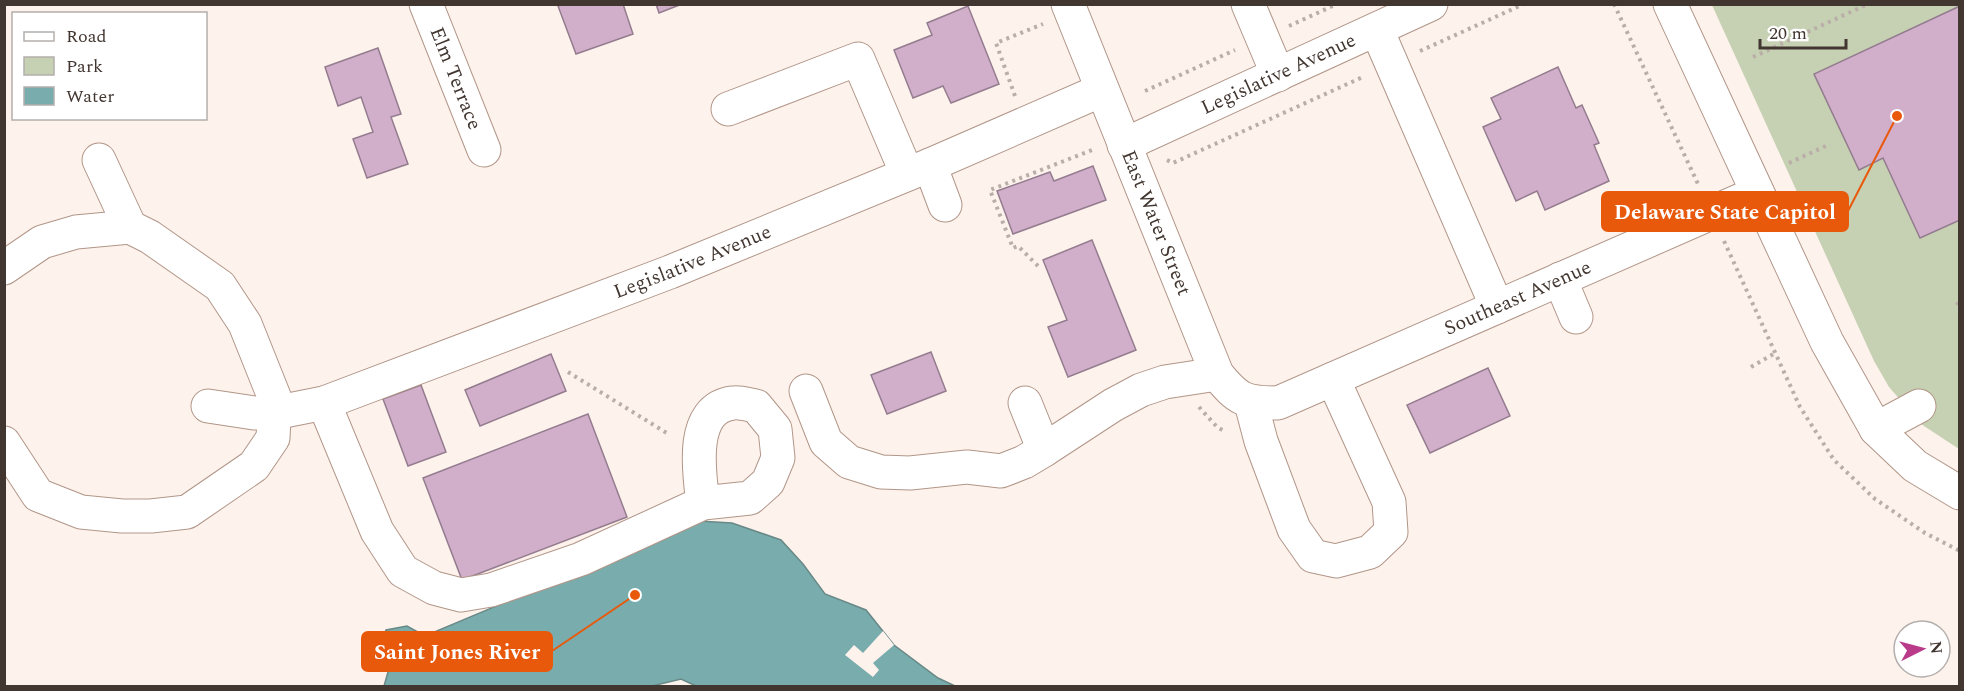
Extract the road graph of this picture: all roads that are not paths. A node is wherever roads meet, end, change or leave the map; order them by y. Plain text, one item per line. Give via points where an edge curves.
1 (426, 4) edge
2 (1248, 4) edge
3 (1431, 4) edge
4 (1670, 4) edge
5 (1056, 14) edge
6 (1377, 30) junction
7 (1278, 75) junction
8 (1102, 90) junction
9 (728, 109) dead end
10 (1124, 145) junction
11 (484, 150) dead end
12 (99, 160) dead end
13 (918, 170) junction
14 (1757, 193) junction
15 (945, 204) dead end
16 (130, 227) junction
17 (4, 268) edge
18 (1560, 279) junction
19 (1497, 307) junction
20 (1576, 317) dead end
21 (1217, 374) junction
22 (1334, 379) junction
23 (806, 391) dead end
24 (324, 403) junction
25 (1025, 403) dead end
26 (1265, 403) junction
27 (208, 406) dead end
28 (1919, 406) dead end
29 (274, 413) junction
30 (1876, 429) junction
31 (4, 443) edge
32 (1044, 450) junction
33 (1959, 494) edge
34 (703, 503) junction

1 - 11 street, Elm Terrace
2 - 7 street
3 - 6 street, Legislative Avenue
4 - 14 street
5 - 8 street, East Water Street
6 - 7 street, Legislative Avenue
6 - 19 street
7 - 10 street, Legislative Avenue
8 - 10 street, East Water Street
8 - 13 street, Legislative Avenue
9 - 13 street via 858,58
10 - 21 street, East Water Street
12 - 16 street
13 - 15 street
13 - 24 street, Legislative Avenue via 670,272
14 - 18 street, Southeast Avenue
14 - 30 street via 1827,342
16 - 17 street via 76,232 42,242
16 - 29 street via 220,286 245,324 263,366 275,399
18 - 19 street, Southeast Avenue
18 - 20 street
19 - 22 street, Southeast Avenue
21 - 26 street, East Water Street via 1231,391
21 - 32 street via 1141,390
22 - 26 street, Southeast Avenue
22 - 26 street via 1389,502 1391,532 1370,552 1336,561 1313,556 1294,529 1261,441
23 - 32 street via 826,442 849,462 881,472 967,467 1000,471
24 - 29 street, Legislative Avenue
24 - 34 street via 377,531 403,571 434,588 461,595 491,590 581,559
25 - 32 street
27 - 29 street, Legislative Avenue
28 - 30 street
29 - 31 street via 273,438 254,466 188,512 122,516 81,512 38,495
30 - 33 street via 1915,466
34 - 34 street via 750,498 768,482 777,458 775,429 756,406 733,403 714,410 704,428 698,452

